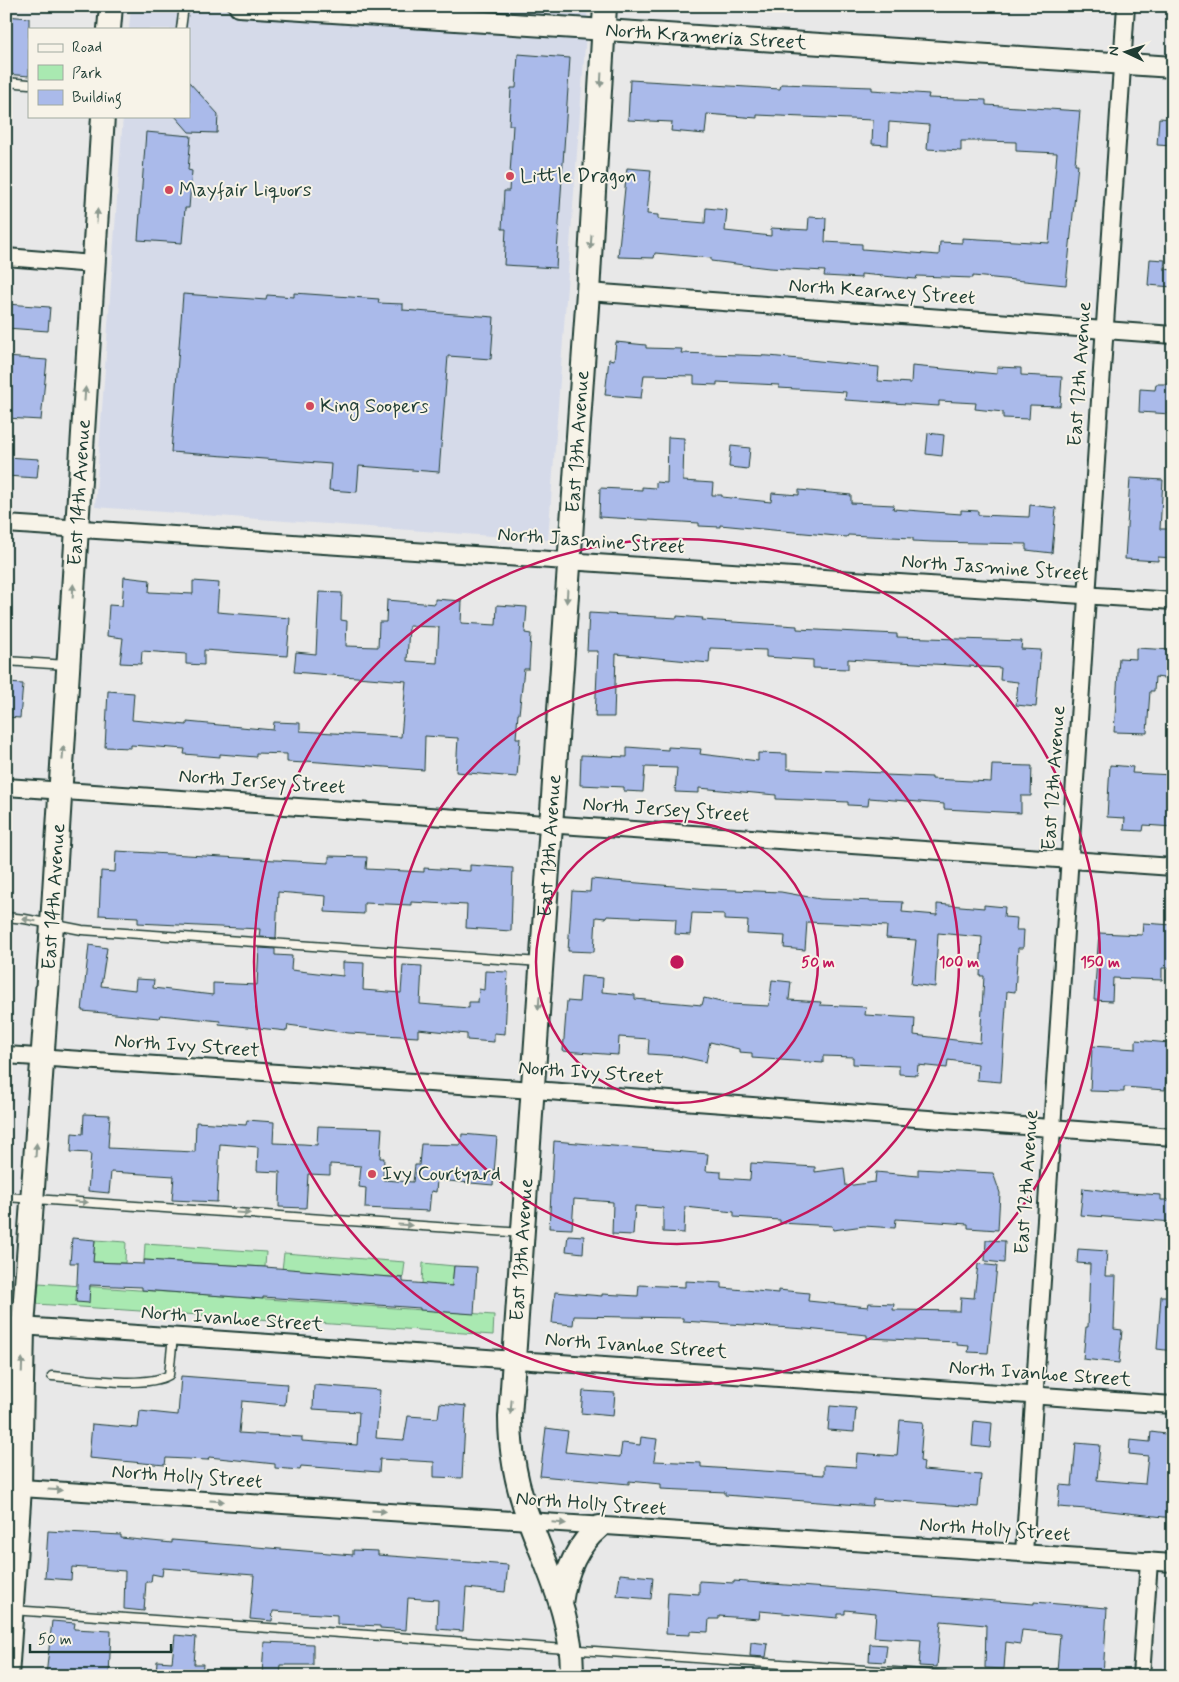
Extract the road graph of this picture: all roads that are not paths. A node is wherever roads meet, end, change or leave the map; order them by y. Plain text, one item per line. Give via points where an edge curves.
1 (111, 6) edge
2 (184, 6) edge
3 (239, 6) edge
4 (606, 6) edge
5 (1126, 6) edge
6 (348, 10) edge
7 (110, 28) edge
8 (181, 28) edge
9 (604, 31) junction
10 (1122, 64) junction
11 (1173, 67) edge
12 (6, 82) edge
13 (28, 84) edge
14 (103, 118) edge
15 (6, 257) edge
16 (93, 264) junction
17 (588, 292) junction
18 (1104, 330) junction
19 (1173, 334) edge
20 (6, 524) edge
21 (76, 529) junction
22 (570, 560) junction
23 (1087, 595) junction
24 (1173, 601) edge
25 (6, 661) edge
26 (69, 665) junction
27 (6, 787) edge
28 (61, 790) junction
29 (551, 824) junction
30 (1070, 859) junction
31 (1173, 867) edge
32 (6, 917) edge
33 (52, 924) junction
34 (542, 962) junction
35 (6, 1055) edge
36 (42, 1058) junction
37 (534, 1090) junction
38 (1052, 1128) junction
39 (1173, 1137) edge
40 (6, 1197) edge
41 (32, 1198) junction
42 (524, 1233) junction
43 (14, 1326) edge
44 (173, 1336) junction
45 (515, 1359) junction
46 (52, 1376) dead end
47 (1034, 1395) junction
48 (1173, 1405) edge
49 (13, 1487) edge
50 (529, 1521) junction
51 (599, 1527) junction
52 (1024, 1552) junction
53 (1149, 1561) junction
54 (1173, 1563) edge
55 (561, 1603) junction
56 (12, 1610) junction
57 (571, 1650) junction
58 (7, 1676) edge
59 (572, 1676) edge
60 (950, 1676) edge
61 (1141, 1676) edge

1 - 7 main road
2 - 8 lane
3 - 6 street, North Krameria Street
4 - 9 main road, East 13th Avenue
5 - 10 street, East 12th Avenue
6 - 9 street, North Krameria Street
9 - 10 street, North Krameria Street
9 -> 17 main road, East 13th Avenue
10 - 11 street, North Krameria Street
10 - 18 street, East 12th Avenue
12 - 13 lane
16 -> 14 main road, East 14th Avenue
15 - 16 street
21 -> 16 main road, East 14th Avenue
17 - 18 street, North Kearney Street
17 - 22 main road, East 13th Avenue
18 - 19 street, North Kearney Street
18 - 23 street, East 12th Avenue
20 - 21 street, North Jasmine Street
21 - 22 street, North Jasmine Street
26 -> 21 main road, East 14th Avenue
22 - 23 street, North Jasmine Street
22 -> 29 main road, East 13th Avenue
23 - 24 street, North Jasmine Street
23 - 30 street, East 12th Avenue
25 - 26 lane
28 -> 26 main road, East 14th Avenue
27 - 28 street, North Jersey Street
28 - 29 street, North Jersey Street
28 - 33 main road, East 14th Avenue
29 - 30 street, North Jersey Street
29 - 34 main road, East 13th Avenue
30 - 31 street, North Jersey Street
30 - 38 street, East 12th Avenue
33 -> 32 lane
33 - 34 lane via 82,930
33 - 36 main road, East 14th Avenue
34 -> 37 main road, East 13th Avenue
35 - 36 street, North Ivy Street
36 - 37 street, North Ivy Street
41 -> 36 main road, East 14th Avenue
37 - 38 street, North Ivy Street
37 - 42 main road, East 13th Avenue
38 - 39 street, North Ivy Street
38 - 47 street, East 12th Avenue
40 - 41 lane
41 -> 42 lane
41 - 43 main road, East 14th Avenue
42 - 45 main road, East 13th Avenue
43 - 44 street, North Ivanhoe Street
49 -> 43 main road, East 14th Avenue
44 - 45 street, North Ivanhoe Street
44 - 46 lane via 169,1375 159,1380 141,1382
45 - 47 street, North Ivanhoe Street
45 -> 50 main road, East 13th Avenue via 511,1451
47 - 48 street, North Ivanhoe Street
47 - 52 street, East 12th Avenue
49 -> 50 street, North Holly Street
49 - 56 main road, East 14th Avenue
50 -> 51 street, North Holly Street
50 - 55 main road, East 13th Avenue
51 - 52 street, North Holly Street
51 - 55 main road via 588,1535 575,1556 564,1583
52 - 53 street, North Holly Street
53 - 54 street, North Holly Street
53 - 61 street
55 - 57 main road, East 13th Avenue
56 - 57 lane
56 - 58 main road, East 14th Avenue
57 - 59 main road, East 13th Avenue
57 - 60 lane

